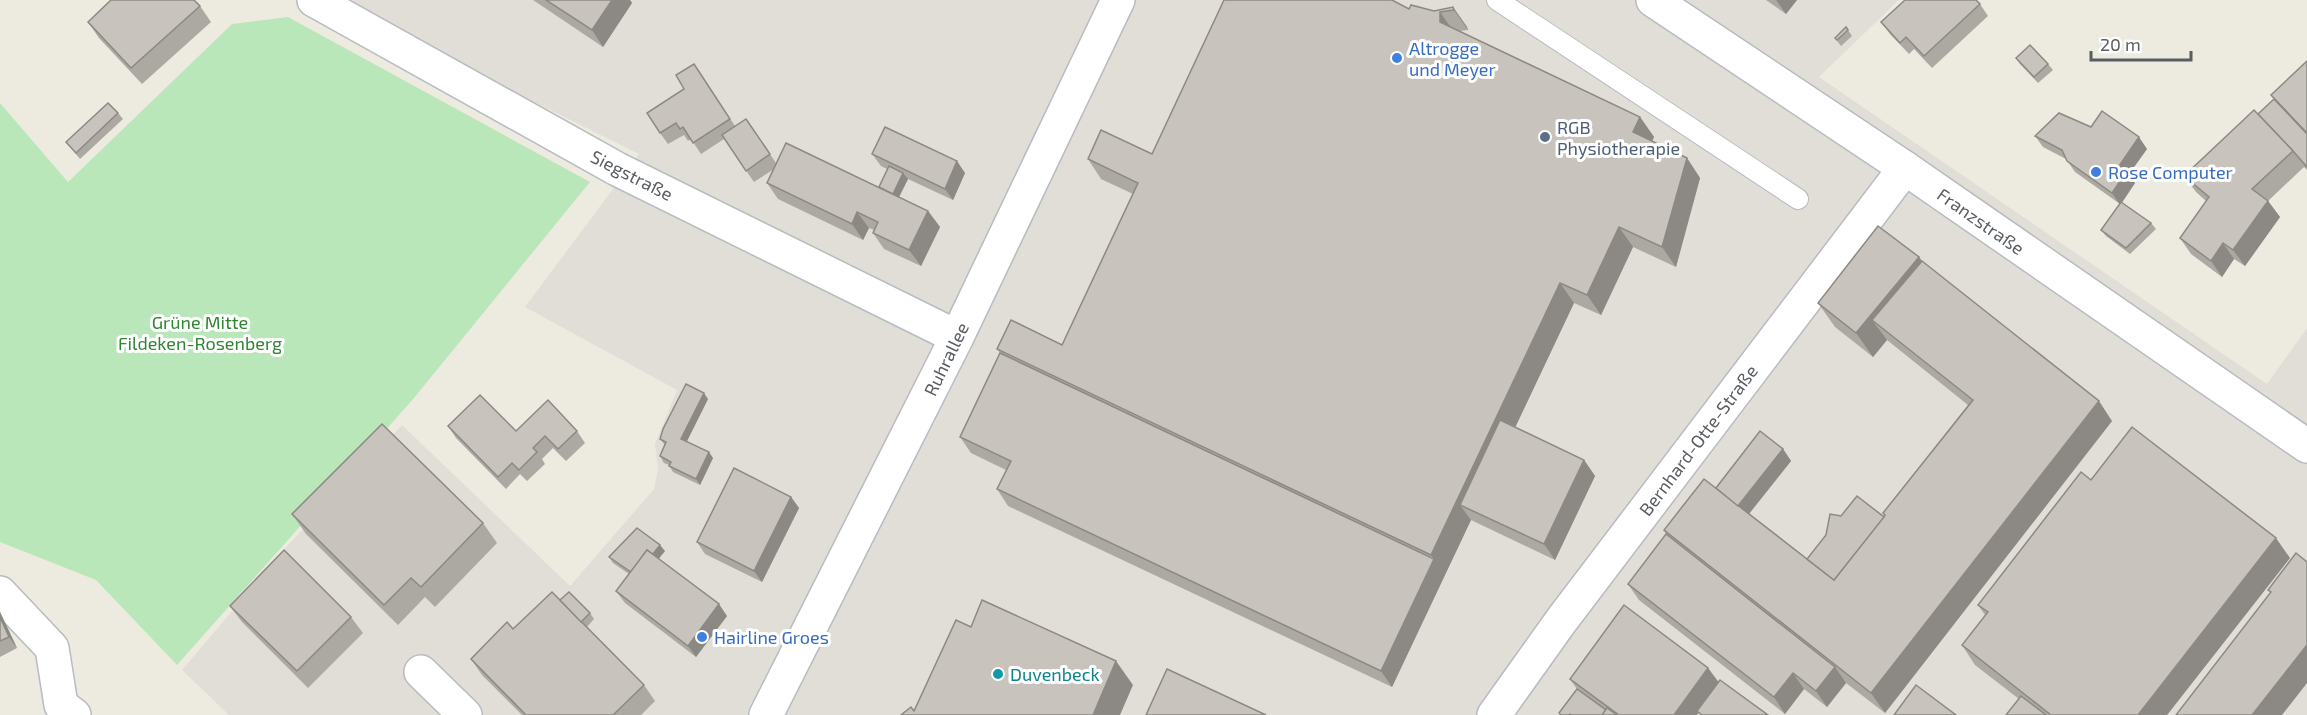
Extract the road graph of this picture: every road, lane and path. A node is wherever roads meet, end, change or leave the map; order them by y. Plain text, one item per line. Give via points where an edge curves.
1 (314, 0) edge
2 (1118, 0) edge
3 (1497, 0) edge
4 (1653, 0) edge
5 (1905, 168) junction
6 (1798, 199) dead end
7 (957, 337) junction
8 (2307, 446) edge
9 (0, 593) edge
10 (421, 672) dead end
11 (74, 715) edge
12 (465, 715) edge
13 (766, 715) edge
14 (1494, 715) edge

1 - 7 street, Siegstraße via 617,169
2 - 7 street, Ruhrallee
3 - 6 lane
4 - 5 street, Franzstraße
5 - 8 street, Franzstraße
5 - 14 street, Bernhard-Otte-Straße
7 - 13 street, Ruhrallee
9 - 11 street via 52,648 61,705
10 - 12 street

